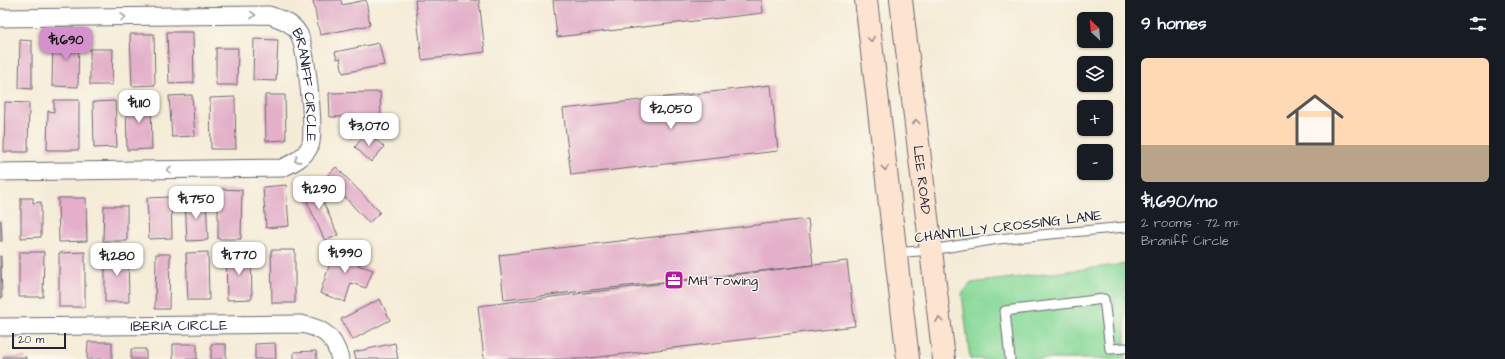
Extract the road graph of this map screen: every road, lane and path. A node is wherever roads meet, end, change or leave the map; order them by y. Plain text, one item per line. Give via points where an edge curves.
1 (866, 0) edge
2 (901, 0) edge
3 (0, 18) edge
4 (0, 172) edge
5 (1125, 227) edge
6 (931, 250) junction
7 (895, 253) junction
8 (0, 327) edge
9 (1125, 348) edge
10 (340, 359) edge
11 (908, 359) edge
12 (944, 359) edge
13 (1010, 359) edge

1 -> 7 street
6 -> 2 street, LEE ROAD
3 -> 4 street, BRANIFF CIRCLE via 269,15 289,23 298,33 304,48 312,122 312,138 305,154 299,160 282,168
5 - 6 lane, CHANTILLY CROSSING LANE via 998,239
6 - 7 lane, CHANTILLY CROSSING LANE
12 -> 6 street, LEE ROAD
7 - 11 street
8 - 10 street, IBERIA CIRCLE via 301,324 313,326 333,340
9 - 13 lane via 1110,349 1104,299 1005,311

